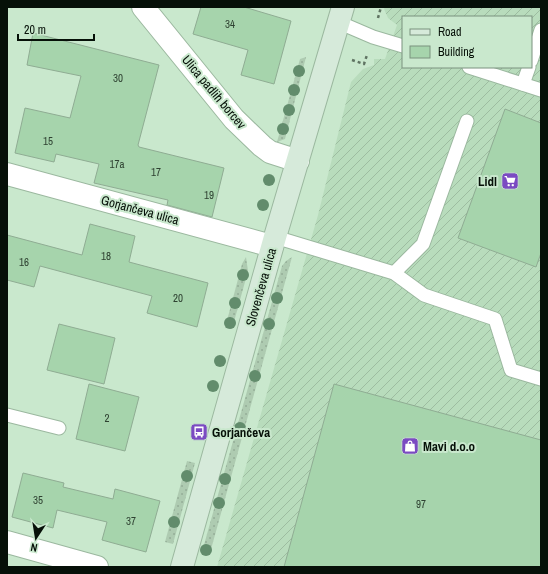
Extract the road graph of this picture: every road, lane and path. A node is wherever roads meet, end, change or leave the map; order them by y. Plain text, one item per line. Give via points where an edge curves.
1 (143, 7) edge
2 (341, 15) edge
3 (541, 30) edge
4 (402, 46) edge
5 (532, 58) edge
6 (472, 68) edge
7 (529, 68) edge
8 (523, 84) junction
9 (541, 90) edge
10 (467, 121) dead end
11 (298, 162) junction
12 (7, 174) edge
13 (274, 242) junction
14 (394, 273) junction
15 (541, 379) edge
16 (7, 415) edge
17 (59, 428) dead end
18 (7, 542) edge
19 (97, 567) edge
20 (182, 567) edge

1 - 11 street, Ulica padlih borcev via 234,119 270,152
2 - 4 lane via 373,37
2 - 11 street, Slovenčeva ulica
3 - 5 lane
6 - 8 lane
7 - 8 lane
8 - 9 lane
10 - 14 lane via 423,244
11 - 13 street, Slovenčeva ulica
12 - 13 street, Gorjančeva ulica
13 - 14 lane
13 - 20 street, Slovenčeva ulica
14 - 15 lane via 424,295 495,319 511,370
16 - 17 lane
18 - 19 street

